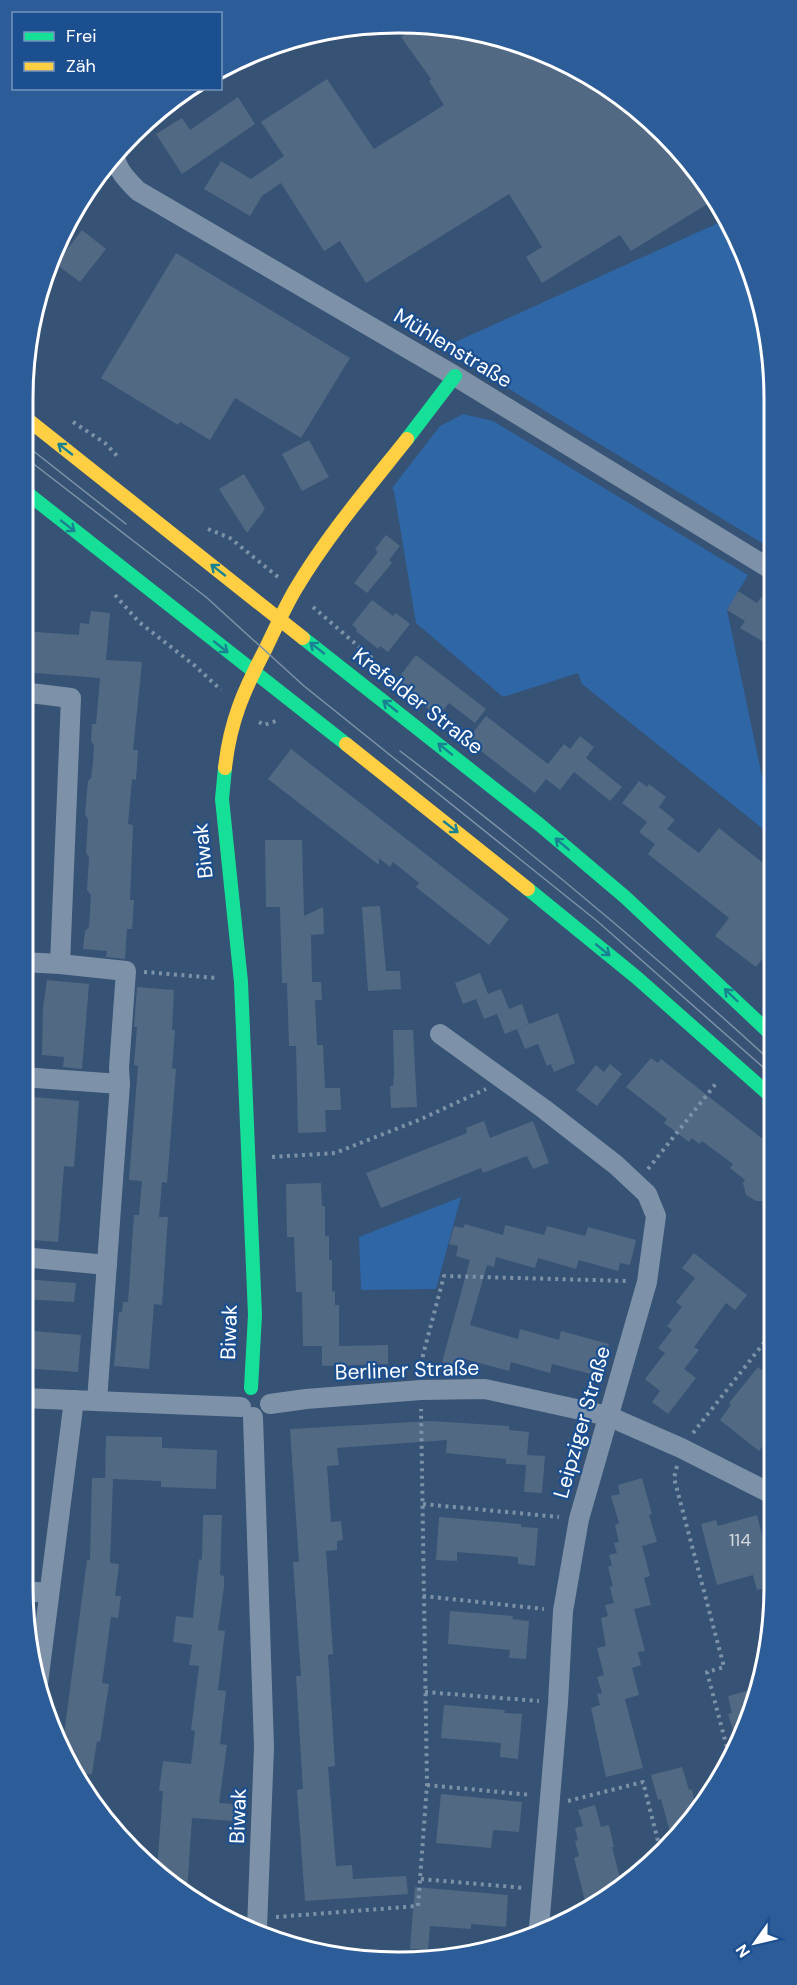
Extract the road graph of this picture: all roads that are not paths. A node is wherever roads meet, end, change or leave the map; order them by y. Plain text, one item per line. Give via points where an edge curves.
1 (117, 167) edge
2 (455, 376) junction
3 (33, 424) edge
4 (33, 498) edge
5 (764, 565) edge
6 (281, 620) junction
7 (253, 673) junction
8 (33, 693) edge
9 (33, 963) edge
10 (60, 964) junction
11 (764, 1027) edge
12 (440, 1034) dead end
13 (33, 1078) edge
14 (120, 1083) junction
15 (764, 1090) edge
16 (33, 1258) edge
17 (107, 1265) junction
18 (251, 1388) junction
19 (33, 1398) edge
20 (74, 1400) junction
21 (97, 1401) junction
22 (270, 1404) junction
23 (247, 1412) junction
24 (608, 1416) junction
25 (764, 1490) edge
26 (33, 1592) edge
27 (49, 1593) junction
28 (41, 1661) edge
29 (258, 1923) edge
30 (539, 1923) edge

1 - 2 street, Mühlenstraße via 138,190
2 - 5 street, Mühlenstraße
2 - 6 main road, Biwak via 341,523 295,590
6 -> 3 main road, Krefelder Straße
4 -> 7 main road
6 - 7 main road, Biwak
11 -> 6 main road, Krefelder Straße via 585,863
7 -> 15 main road via 508,872 636,977
7 - 18 main road, Biwak via 233,720 222,799 241,982 255,1315
8 - 10 street via 71,698
9 - 10 street
10 - 14 street via 126,971
12 - 24 street, Leipziger Straße via 580,1137 647,1194 656,1216 647,1282
13 - 14 street
14 - 17 street
16 - 17 street
17 - 21 street
18 - 22 street via 265,1391
18 - 23 street via 241,1398
19 - 20 street
20 - 21 street
20 - 27 street
21 - 23 street
22 - 23 street via 265,1413
22 - 24 street, Berliner Straße via 421,1390 485,1389
23 - 29 street, Biwak via 264,1747
24 - 25 street, Berliner Straße
24 - 30 street, Leipziger Straße via 579,1519 563,1611
26 - 27 street
27 - 28 street

